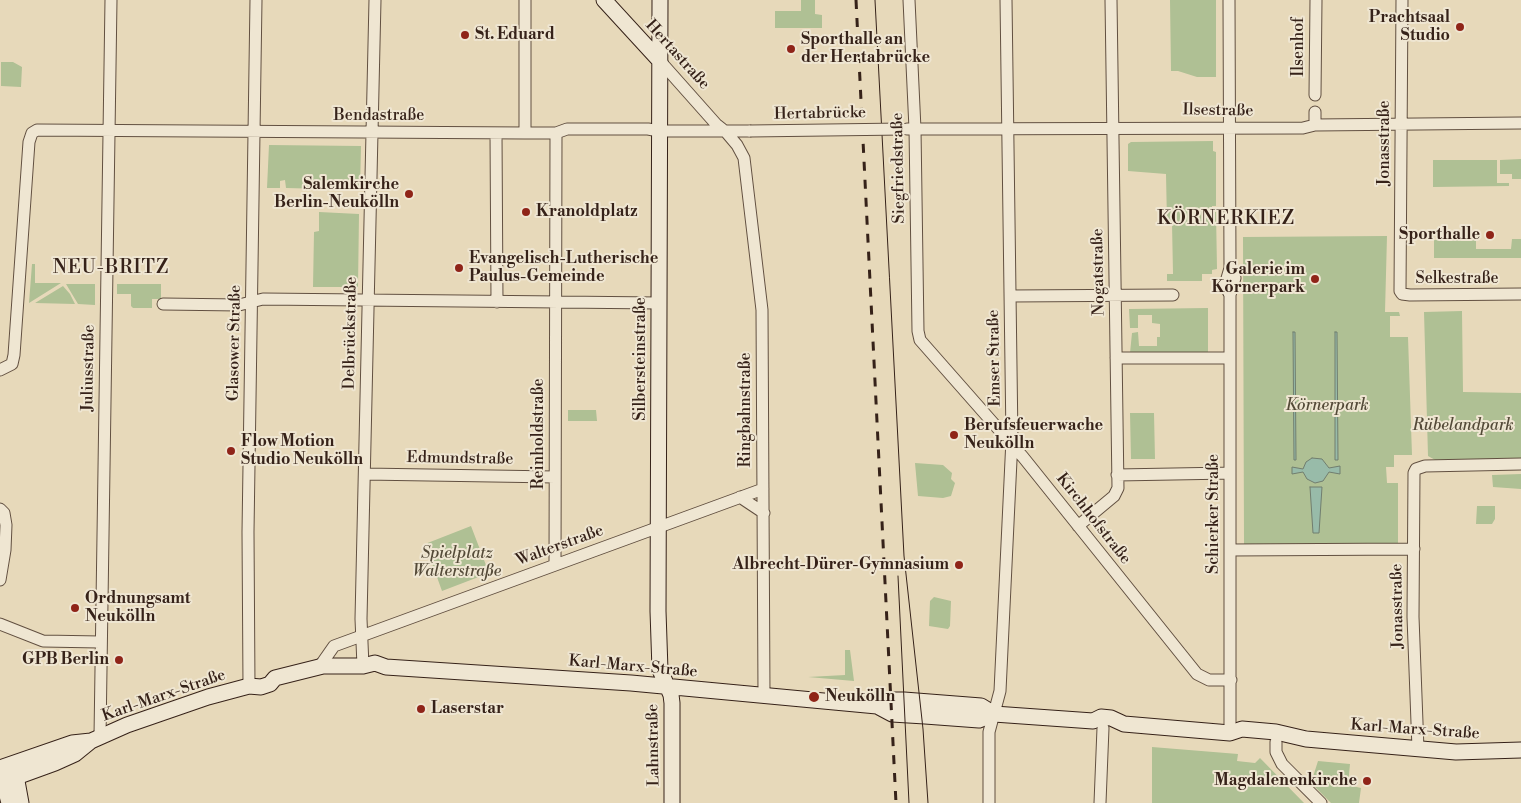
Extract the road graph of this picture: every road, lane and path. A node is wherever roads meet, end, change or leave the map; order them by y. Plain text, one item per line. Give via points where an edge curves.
1 (111, 0) edge
2 (256, 0) edge
3 (375, 0) edge
4 (525, 0) edge
5 (604, 0) edge
6 (660, 0) edge
7 (909, 0) edge
8 (1006, 0) edge
9 (1111, 0) edge
10 (1229, 0) edge
11 (1316, 0) edge
12 (1402, 0) edge
13 (660, 62) junction
14 (1315, 94) dead end
15 (1315, 112) dead end
16 (1521, 123) edge
17 (1315, 125) junction
18 (1401, 125) junction
19 (1230, 127) junction
20 (1008, 128) junction
21 (1113, 128) junction
22 (909, 129) junction
23 (109, 131) junction
24 (659, 131) junction
25 (254, 132) junction
26 (372, 132) junction
27 (726, 132) junction
28 (496, 133) junction
29 (525, 133) junction
30 (556, 133) junction
31 (1400, 287) joint
32 (1521, 294) edge
33 (1173, 295) dead end
34 (1010, 296) junction
35 (1115, 296) junction
36 (368, 300) junction
37 (251, 302) junction
38 (497, 302) junction
39 (555, 302) junction
40 (659, 303) junction
41 (163, 304) dead end
42 (918, 336) joint
43 (1116, 358) junction
44 (1230, 358) junction
45 (4, 368) edge
46 (1012, 444) junction
47 (1521, 464) edge
48 (1230, 473) junction
49 (364, 474) junction
50 (1117, 474) junction
51 (555, 477) junction
52 (763, 489) junction
53 (740, 497) junction
54 (0, 509) edge
55 (764, 513) junction
56 (1078, 526) junction
57 (658, 527) junction
58 (3, 537) edge
59 (1414, 548) junction
60 (1230, 550) junction
61 (555, 565) junction
62 (0, 580) edge
63 (0, 624) edge
64 (363, 636) junction
65 (100, 642) junction
66 (320, 666) junction
67 (363, 666) junction
68 (1231, 680) junction
69 (249, 686) junction
70 (667, 687) junction
71 (764, 694) junction
72 (994, 714) junction
73 (1098, 724) junction
74 (1230, 733) junction
75 (95, 739) junction
76 (1306, 739) junction
77 (1276, 742) junction
78 (1418, 749) junction
79 (1521, 750) edge
80 (6, 774) edge
81 (9, 803) edge
82 (21, 803) edge
83 (672, 803) edge
84 (989, 803) edge
85 (1100, 803) edge
86 (1321, 803) edge

1 - 23 street, Juliusstraße
2 - 25 street, Glasower Straße
3 - 26 street, Delbrückstraße
4 - 29 street
5 - 13 main road, Hertastraße
6 - 13 main road, Silbersteinstraße
7 - 22 street, Siegfriedstraße
8 - 20 street, Emser Straße
9 - 21 street, Nogatstraße
10 - 19 street, Schierker Straße
11 - 14 street, Ilsenhof
12 - 18 street, Jonasstraße
13 - 24 main road, Silbersteinstraße
13 - 27 street, Hertastraße
15 - 17 street
16 - 18 street, Ilsestraße
17 - 18 street, Ilsestraße
17 - 19 street, Ilsestraße via 1303,128
18 - 31 street, Jonasstraße
19 - 21 street, Ilsestraße
19 - 44 street, Schierker Straße via 1230,268 1235,278 1230,295
20 - 21 street, Ilsestraße
20 - 22 street, Ilsestraße
20 - 34 street, Emser Straße
21 - 35 street, Nogatstraße
22 - 27 street, Hertabrücke, bridge
22 - 42 street, Siegfriedstraße
23 - 25 street, Bendastraße
23 - 45 street, Bendastraße via 43,129 32,133 14,355
23 - 65 street, Juliusstraße
24 - 27 street, Bendastraße
24 - 30 street, Bendastraße via 567,129
24 - 40 main road, Silbersteinstraße
25 - 26 street, Bendastraße
25 - 37 street, Glasower Straße
26 - 28 street, Bendastraße
26 - 36 street, Delbrückstraße
27 - 52 street, Ringbahnstraße via 744,158 762,310
28 - 29 street, Bendastraße
28 - 38 street
29 - 30 street, Bendastraße
30 - 39 street
31 - 32 street, Selkestraße via 1405,295
33 - 35 street
34 - 35 street
34 - 46 street, Emser Straße
35 - 43 street, Nogatstraße
36 - 37 street via 263,299
36 - 38 street
36 - 49 street, Delbrückstraße
37 - 41 street via 239,305
37 - 69 street, Glasower Straße
38 - 39 street
39 - 40 street
39 - 51 street, Reinholdstraße
40 - 57 main road, Silbersteinstraße
42 - 46 street, Kirchhofstraße
43 - 44 street
43 - 50 street, Nogatstraße
44 - 48 street, Schierker Straße
46 - 56 street, Kirchhofstraße
46 - 72 street, Emser Straße via 1000,692
47 - 59 street, Jonasstraße via 1420,466 1414,473
48 - 50 street
48 - 60 street, Schierker Straße
49 - 51 street, Edmundstraße
49 - 64 street, Delbrückstraße
50 - 56 street, Nogatstraße via 1118,488 1114,496
51 - 61 street, Reinholdstraße
52 - 53 street, Walterstraße
52 - 55 street, Ringbahnstraße
53 - 55 street
53 - 57 street, Walterstraße
54 - 58 street via 6,518
55 - 71 street, Ringbahnstraße
56 - 68 street, Kirchhofstraße via 1197,674 1209,680
57 - 61 street, Walterstraße
57 - 70 main road, Silbersteinstraße via 660,670
58 - 62 street
59 - 60 street
59 - 78 street, Jonasstraße
60 - 68 street, Schierker Straße
61 - 64 street, Walterstraße
63 - 65 street via 43,641
64 - 66 street via 334,646
64 - 67 street, Delbrückstraße
65 - 75 street, Juliusstraße
66 - 67 main road, Karl-Marx-Straße
66 - 69 main road, Karl-Marx-Straße via 274,678 266,686
67 - 70 main road, Karl-Marx-Straße via 377,672 386,667
68 - 74 street, Schierker Straße
69 - 75 main road, Karl-Marx-Straße via 199,700
70 - 71 main road, Karl-Marx-Straße
70 - 83 main road, Lahnstraße via 672,703
71 - 72 main road, Karl-Marx-Straße via 877,706 894,700 912,700 980,706
72 - 73 main road, Karl-Marx-Straße
72 - 84 street, Emser Straße via 989,732
73 - 74 main road, Karl-Marx-Straße via 1113,728 1124,724
73 - 85 street
74 - 76 main road, Karl-Marx-Straße via 1246,729 1284,732
74 - 77 main road, Karl-Marx-Straße via 1241,739
75 - 80 main road, Karl-Marx-Straße via 75,754
76 - 77 main road, Karl-Marx-Straße
76 - 78 main road, Karl-Marx-Straße
77 - 86 street via 1276,752 1282,764
78 - 79 main road, Karl-Marx-Straße via 1466,753
80 - 81 main road
80 - 82 main road

